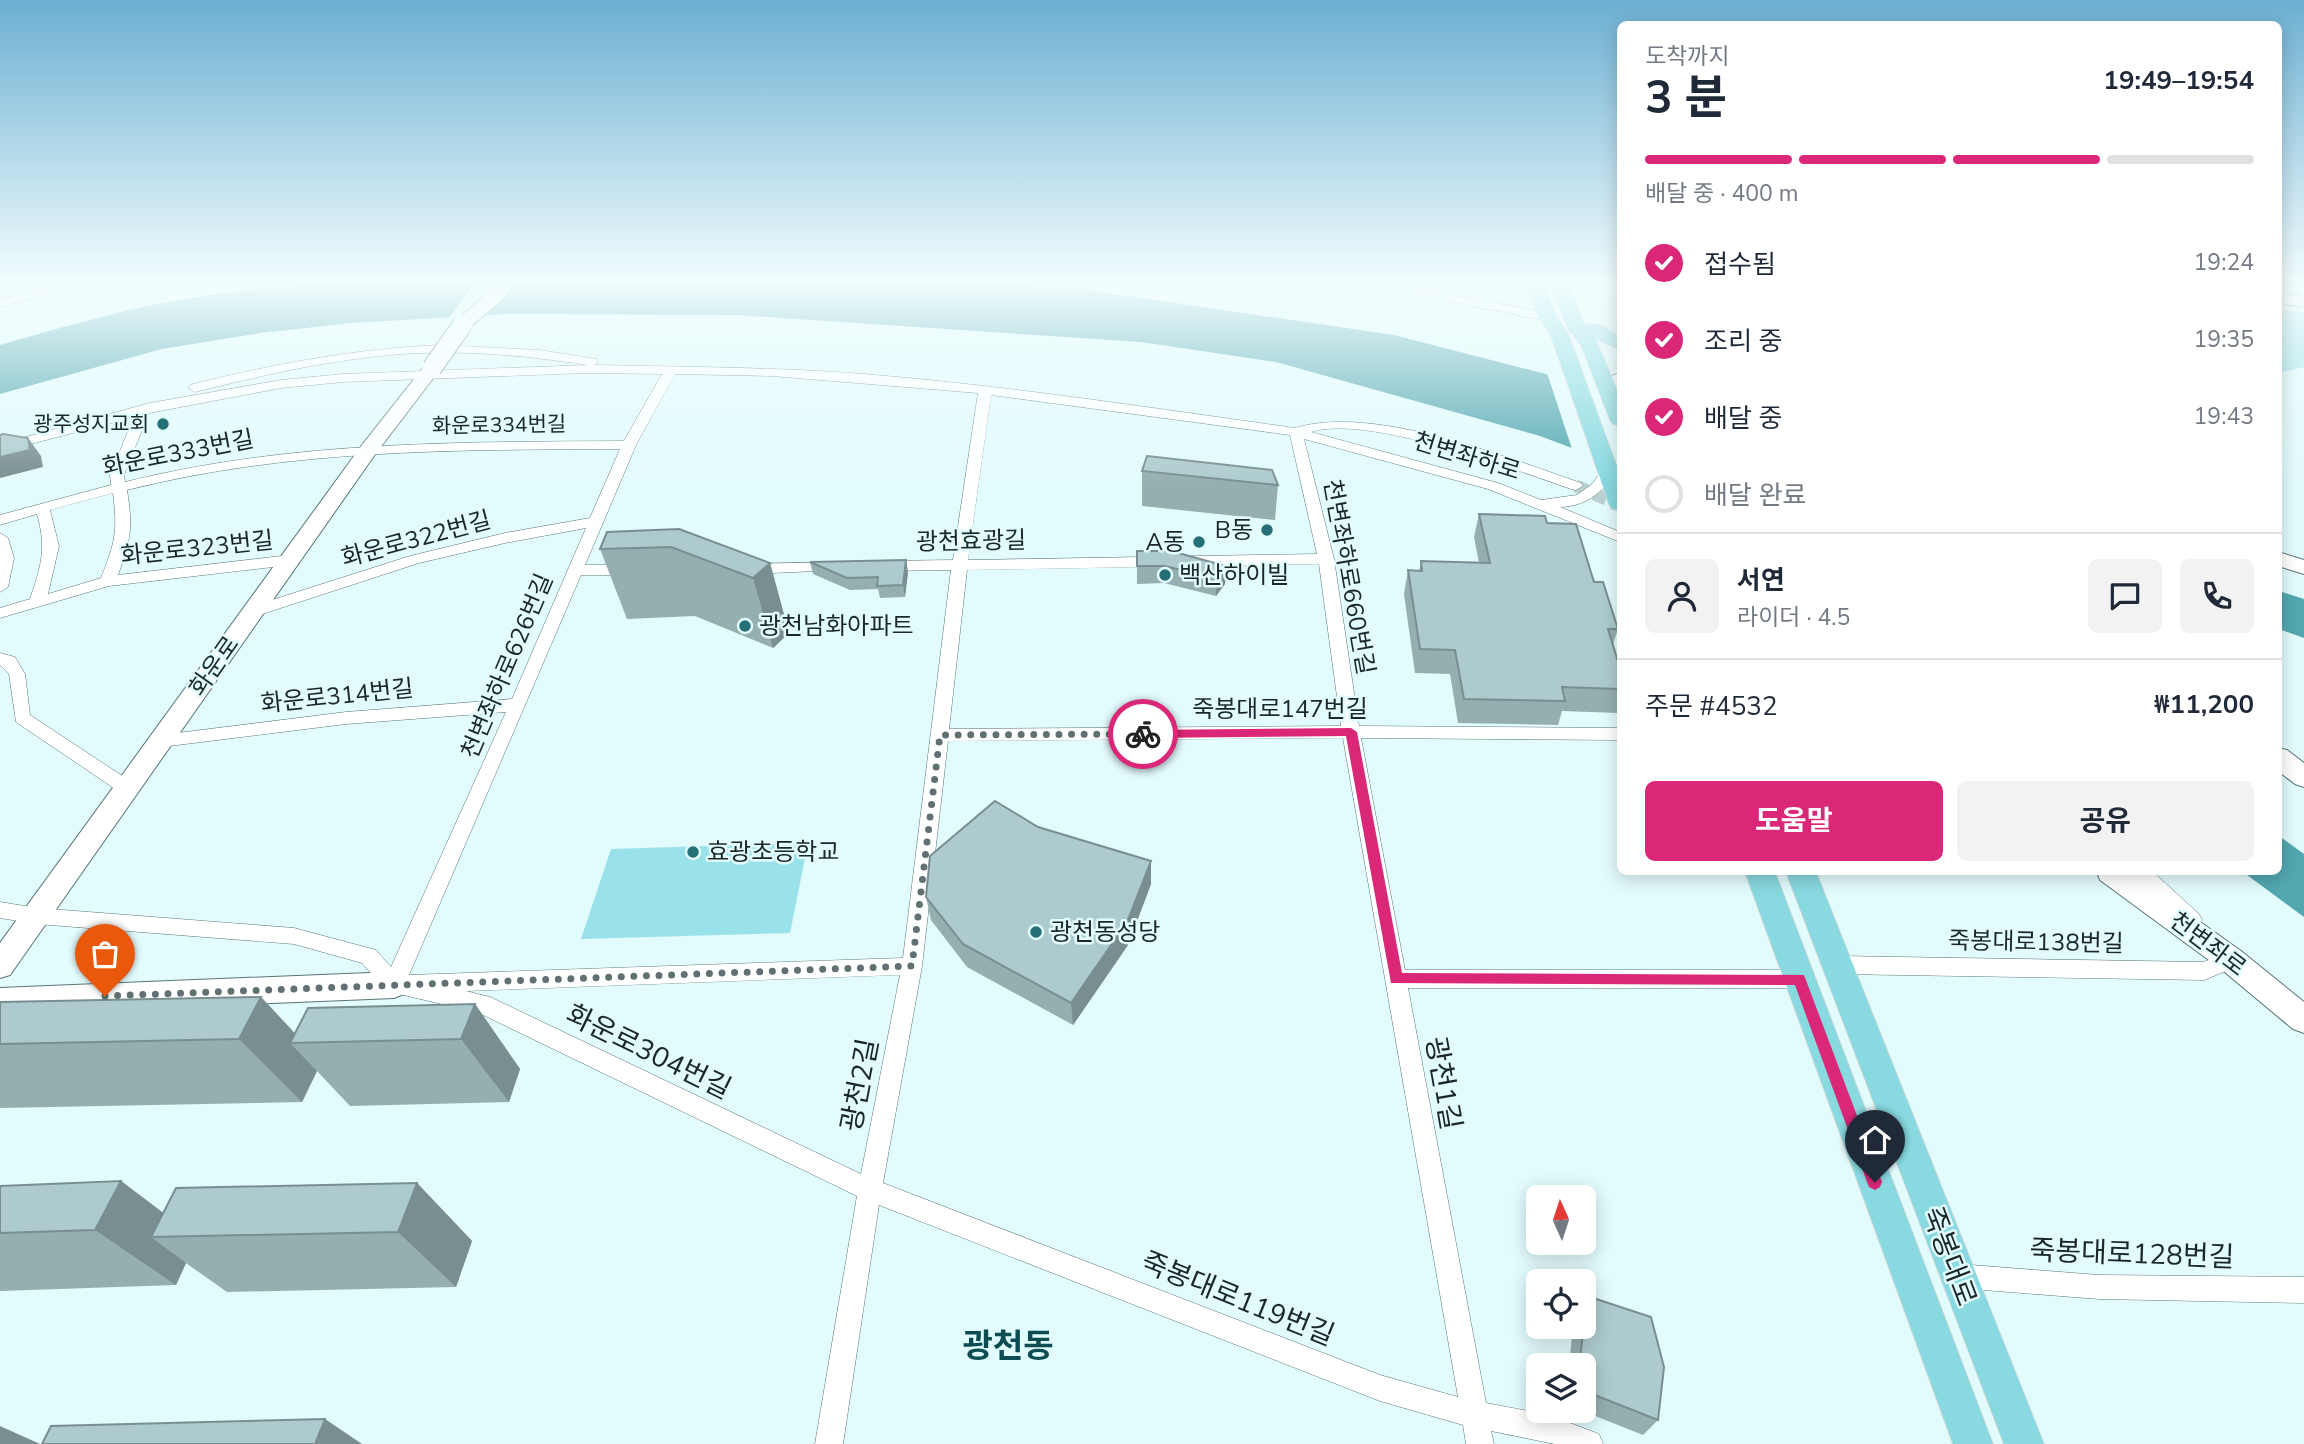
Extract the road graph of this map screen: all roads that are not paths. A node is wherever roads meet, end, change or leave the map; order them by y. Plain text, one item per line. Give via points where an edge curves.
1 (378, 350) edge
2 (444, 350) edge
3 (508, 350) edge
4 (1562, 350) edge
5 (1597, 350) edge
6 (634, 369) junction
7 (671, 370) junction
8 (428, 372) junction
9 (985, 390) junction
10 (1616, 398) edge
11 (143, 410) junction
12 (1296, 432) junction
13 (629, 445) junction
14 (0, 448) edge
15 (369, 449) junction
16 (1608, 473) junction
17 (118, 486) junction
18 (1576, 486) tunnel mouth
19 (1617, 496) edge
20 (1535, 501) junction
21 (42, 508) junction
22 (0, 520) edge
23 (595, 522) junction
24 (1617, 536) edge
25 (0, 538) edge
26 (1326, 559) junction
27 (290, 560) junction
28 (2282, 560) edge
29 (960, 564) junction
30 (2304, 567) edge
31 (738, 569) edge
32 (575, 570) junction
33 (645, 570) edge
34 (108, 581) junction
35 (0, 587) edge
36 (38, 600) junction
37 (253, 612) junction
38 (0, 613) edge
39 (0, 659) edge
40 (518, 705) junction
41 (1351, 732) junction
42 (1617, 734) edge
43 (940, 735) junction
44 (161, 741) junction
45 (2282, 760) edge
46 (2304, 777) edge
47 (127, 788) junction
48 (1761, 875) edge
49 (1802, 875) edge
50 (2114, 875) edge
51 (2144, 875) edge
52 (0, 910) edge
53 (37, 916) junction
54 (2231, 960) junction
55 (1838, 965) junction
56 (912, 966) junction
57 (0, 967) edge
58 (1396, 979) junction
59 (1800, 979) junction
60 (394, 985) junction
61 (0, 1001) edge
62 (2304, 1020) edge
63 (870, 1190) junction
64 (1958, 1276) junction
65 (2304, 1290) edge
66 (1476, 1416) junction
67 (829, 1444) edge
68 (1480, 1444) edge
69 (1589, 1444) edge
70 (1973, 1444) edge
71 (2024, 1444) edge

1 - 11 street, 천변좌하로 via 207,385
2 - 8 street, 화운로, bridge
3 - 6 street, 천변좌하로
4 - 16 main road
5 - 10 main road
6 - 7 street, 천변좌하로
6 - 8 street, 천변좌하로
7 - 9 street, 천변좌하로 via 865,377
7 - 13 street, 천변좌하로626번길
8 - 11 street, 천변좌하로 via 281,384
8 - 15 street, 화운로
9 - 12 street, 천변좌하로
9 - 29 street, 광천2길
11 - 14 street, 천변좌하로
11 - 17 street via 117,475
12 - 18 street, 천변좌하로 via 1324,425 1414,436
12 - 20 street, 천변좌하로 via 1435,468
12 - 26 street, 천변좌하로660번길
13 - 15 street, 화운로334번길
13 - 23 street, 천변좌하로626번길
15 - 17 street, 화운로333번길 via 265,458
15 - 27 street, 화운로
16 - 19 main road
16 - 20 street via 1588,497 1550,504
17 - 21 street, 화운로333번길
17 - 34 street, 화운로323번길 via 123,541
20 - 24 street, 천변좌하로
21 - 22 street, 화운로333번길
21 - 36 street via 53,556
23 - 32 street, 천변좌하로626번길
23 - 37 street, 화운로322번길 via 415,559
25 - 35 street via 6,558
26 - 29 street, 광천효광길
26 - 41 street, 천변좌하로660번길
27 - 34 street, 화운로323번길
27 - 37 street, 화운로
28 - 30 street
29 - 31 street, 광천효광길
29 - 43 street, 광천2길
32 - 33 street
32 - 40 street, 천변좌하로626번길
34 - 36 street, 화운로323번길
36 - 38 street, 화운로323번길
37 - 44 street, 화운로
39 - 47 street via 9,661 17,674 22,718
40 - 44 street, 화운로314번길 via 346,718
40 - 60 street, 천변좌하로626번길
41 - 42 street, 죽봉대로147번길
41 - 43 street, 죽봉대로147번길
41 - 58 street, 광천1길
43 - 56 street, 광천2길
44 - 47 street, 화운로
45 - 46 street
47 - 53 street, 화운로
48 - 59 main road, 죽봉대로
49 - 55 main road, 죽봉대로
50 - 54 street, 천변좌로
51 - 54 street
52 - 53 street
53 - 57 street, 화운로
53 - 60 street via 294,936 369,956
54 - 55 street, 죽봉대로138번길 via 2204,971
54 - 62 street, 천변좌로
55 - 64 main road, 죽봉대로
56 - 60 street, 화운로304번길
56 - 63 street, 광천2길
58 - 59 street
58 - 66 street, 광천1길
59 - 70 main road, 죽봉대로
60 - 61 street
60 - 63 street, 화운로304번길 via 482,1004
63 - 66 street, 죽봉대로119번길 via 1380,1388
63 - 67 street, 광천2길
64 - 65 street, 죽봉대로128번길 via 2099,1287
64 - 71 main road, 죽봉대로
66 - 68 street, 광천1길
66 - 69 street, 죽봉대로119번길 via 1549,1428

